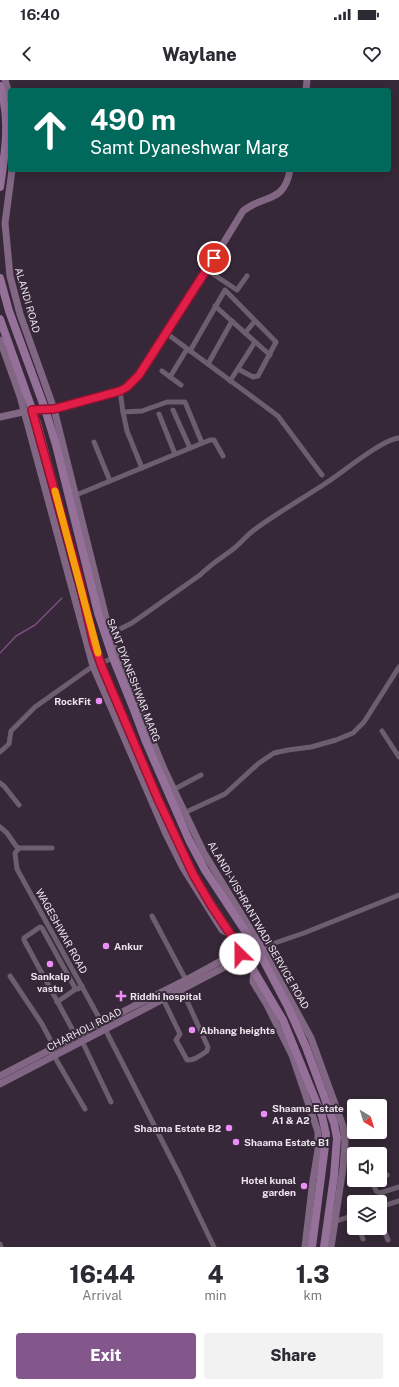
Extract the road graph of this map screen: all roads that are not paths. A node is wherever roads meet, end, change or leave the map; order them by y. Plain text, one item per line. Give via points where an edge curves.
1 (4, 80) edge
2 (0, 86) edge
3 (8, 91) edge
4 (12, 172) edge
5 (290, 172) edge
6 (0, 187) edge
7 (207, 270) junction
8 (248, 276) dead end
9 (0, 278) edge
10 (216, 306) junction
11 (0, 319) edge
12 (232, 321) junction
13 (255, 321) junction
14 (166, 333) junction
15 (245, 333) junction
16 (0, 340) edge
17 (255, 342) junction
18 (189, 350) junction
19 (270, 355) junction
20 (208, 364) junction
21 (238, 369) junction
22 (162, 371) dead end
23 (170, 377) junction
24 (230, 381) junction
25 (181, 385) dead end
26 (120, 391) junction
27 (49, 409) junction
28 (32, 410) junction
29 (173, 410) dead end
30 (23, 412) junction
31 (123, 412) junction
32 (159, 414) dead end
33 (0, 417) edge
34 (399, 438) edge
35 (94, 442) dead end
36 (202, 443) junction
37 (190, 448) junction
38 (175, 454) junction
39 (223, 456) dead end
40 (142, 468) junction
41 (322, 475) dead end
42 (110, 481) junction
43 (76, 495) junction
44 (110, 634) junction
45 (115, 657) junction
46 (97, 663) junction
47 (399, 667) edge
48 (382, 731) dead end
49 (0, 752) edge
50 (399, 757) edge
51 (201, 775) dead end
52 (0, 783) edge
53 (173, 790) junction
54 (19, 805) dead end
55 (184, 813) junction
56 (0, 827) edge
57 (20, 848) junction
58 (52, 848) dead end
59 (399, 894) edge
60 (152, 916) dead end
61 (251, 940) junction
62 (261, 950) junction
63 (242, 954) junction
64 (209, 971) junction
65 (10, 976) dead end
66 (186, 980) junction
67 (82, 986) junction
68 (76, 989) junction
69 (182, 990) junction
70 (163, 999) junction
71 (57, 1002) junction
72 (104, 1026) junction
73 (79, 1039) junction
74 (53, 1051) junction
75 (0, 1076) edge
76 (0, 1084) edge
77 (112, 1102) dead end
78 (86, 1109) dead end
79 (344, 1160) junction
80 (347, 1161) edge
81 (375, 1187) edge
82 (399, 1188) edge
83 (399, 1201) edge
84 (387, 1205) edge
85 (347, 1218) edge
86 (334, 1222) junction
87 (311, 1224) junction
88 (362, 1235) edge
89 (386, 1235) edge
90 (363, 1239) dead end
91 (388, 1240) dead end
92 (0, 1244) edge
93 (1, 1247) edge
94 (214, 1247) edge
95 (305, 1247) edge
96 (312, 1247) edge
97 (324, 1247) edge
98 (330, 1247) edge

1 - 3 street
2 - 6 main road via 5,107 6,138
4 - 27 street, ALANDI ROAD via 5,223 10,276
5 - 7 street via 286,186 281,191 275,196 251,204 243,211
7 - 8 street via 237,290
7 - 14 street
9 - 27 main road, SANT DYANESHWAR MARG via 33,377
10 - 12 street
10 - 13 street via 225,290
10 - 18 street
11 - 28 main road
12 - 15 street
12 - 20 street
13 - 15 street
13 - 19 street via 276,342
14 - 18 street
14 - 26 street via 139,375
15 - 17 street
16 - 30 street via 20,396
17 - 19 street
17 - 21 street
18 - 20 street
18 - 23 street
19 - 21 street via 256,377
20 - 24 street
21 - 24 street
22 - 23 street
23 - 25 street
24 - 41 street via 278,416
26 - 27 street
26 - 31 street
27 - 28 street
27 - 43 street, ALANDI ROAD
27 - 45 main road, SANT DYANESHWAR MARG via 98,613
28 - 30 street
28 - 46 main road via 79,579
29 - 37 street
30 - 33 street
30 - 46 street
31 - 36 street via 142,411 167,402 185,402
31 - 40 street
32 - 38 street
34 - 44 street via 375,449 277,514 209,565 200,575 132,623
35 - 42 street
36 - 37 street
36 - 39 street via 214,440
37 - 38 street
38 - 40 street
40 - 42 street
42 - 43 street
43 - 44 street, ALANDI-VISHRANTWADI SERVICE ROAD
44 - 45 street, ALANDI-VISHRANTWADI SERVICE ROAD
45 - 46 street
45 - 53 street, ALANDI-VISHRANTWADI SERVICE ROAD via 137,700
45 - 61 main road, SANT DYANESHWAR MARG via 146,742 189,840 205,870
46 - 49 street via 27,714 12,731 9,744
46 - 63 main road via 171,829 201,888
47 - 55 street via 364,722 353,733 330,742 274,753 225,794
48 - 50 street
51 - 53 street
52 - 54 street
53 - 55 street, ALANDI-VISHRANTWADI SERVICE ROAD
55 - 62 street, ALANDI-VISHRANTWADI SERVICE ROAD via 215,873
56 - 57 street
57 - 58 street
57 - 67 street, WAGESHWAR ROAD via 15,853 17,869
59 - 62 street
60 - 66 street
61 - 62 main road, SANT DYANESHWAR MARG via 257,942
61 - 63 main road via 244,941
62 - 63 main road via 255,960
62 - 79 street, ALANDI-VISHRANTWADI SERVICE ROAD via 305,1026 319,1056 342,1126 345,1142
62 - 97 main road via 316,1072 334,1123 337,1138 334,1176
63 - 64 street, CHARHOLI ROAD
63 - 87 main road via 254,969 283,1020 322,1116 326,1134
64 - 66 street, CHARHOLI ROAD
64 - 69 street, CHARHOLI ROAD
65 - 74 street via 42,1024
66 - 72 street, CHARHOLI ROAD via 128,1008
67 - 68 street
67 - 72 street, WAGESHWAR ROAD
68 - 71 street
68 - 71 street via 40,927 24,940
69 - 70 street, CHARHOLI ROAD
69 - 70 street via 208,1047 207,1051 191,1060 188,1060 176,1040 180,1034
70 - 72 street, CHARHOLI ROAD
71 - 73 street
72 - 73 street, CHARHOLI ROAD
72 - 94 street, WAGESHWAR ROAD
73 - 74 street, CHARHOLI ROAD
73 - 77 street
74 - 75 street, CHARHOLI ROAD
74 - 76 street, CHARHOLI ROAD
74 - 78 street
79 - 80 street
79 - 86 street, ALANDI-VISHRANTWADI SERVICE ROAD
81 - 82 street via 380,1193
83 - 84 street
85 - 86 street
86 - 98 street, ALANDI-VISHRANTWADI SERVICE ROAD
87 - 95 street
87 - 96 main road
88 - 90 street
89 - 91 street
92 - 93 street

